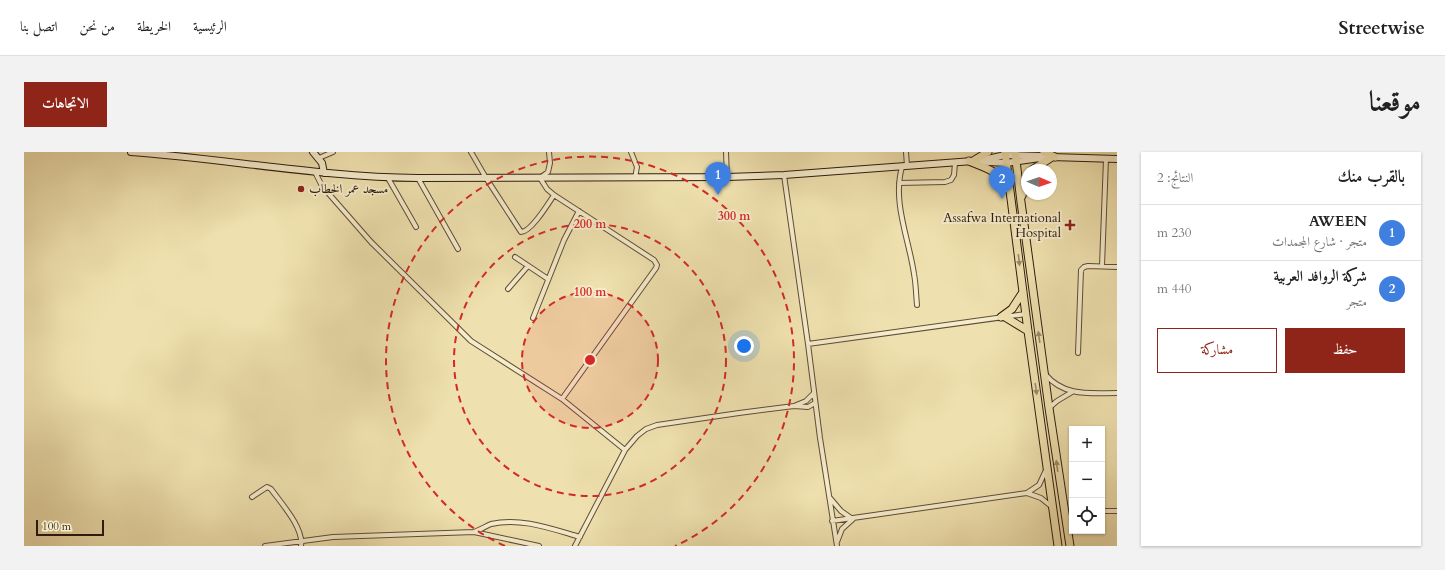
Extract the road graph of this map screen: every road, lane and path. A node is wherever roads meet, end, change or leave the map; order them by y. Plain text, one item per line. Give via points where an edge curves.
1 (131, 152) edge
2 (313, 152) edge
3 (333, 152) edge
4 (471, 152) edge
5 (549, 152) edge
6 (631, 152) edge
7 (726, 152) edge
8 (906, 152) edge
9 (988, 152) edge
10 (1016, 156) edge
11 (1050, 156) edge
12 (1005, 157) edge
13 (319, 158) junction
14 (1106, 159) junction
15 (1117, 160) edge
16 (973, 161) junction
17 (955, 163) junction
18 (1040, 164) edge
19 (904, 167) junction
20 (316, 172) junction
21 (324, 173) junction
22 (784, 175) junction
23 (727, 177) junction
24 (388, 178) junction
25 (418, 178) junction
26 (486, 178) junction
27 (540, 178) junction
28 (635, 178) junction
29 (899, 183) junction
30 (1010, 194) junction
31 (554, 195) junction
32 (1021, 197) edge
33 (1020, 202) junction
34 (579, 211) junction
35 (416, 227) dead end
36 (458, 249) dead end
37 (515, 257) dead end
38 (528, 266) junction
39 (1102, 266) junction
40 (1117, 267) edge
41 (548, 279) junction
42 (508, 289) dead end
43 (1023, 292) junction
44 (918, 305) dead end
45 (1026, 314) junction
46 (1003, 317) junction
47 (533, 318) dead end
48 (1028, 332) junction
49 (808, 344) junction
50 (1078, 353) dead end
51 (1044, 372) junction
52 (1072, 392) junction
53 (814, 393) junction
54 (1117, 393) edge
55 (562, 399) junction
56 (815, 403) junction
57 (794, 406) junction
58 (1049, 408) junction
59 (625, 450) junction
60 (1047, 468) junction
61 (1027, 493) junction
62 (829, 496) junction
63 (252, 497) dead end
64 (1052, 507) junction
65 (1064, 511) junction
66 (1069, 511) edge
67 (1105, 511) edge
68 (1117, 511) edge
69 (853, 518) junction
70 (832, 521) junction
71 (474, 532) junction
72 (580, 537) junction
73 (302, 541) junction
74 (837, 544) edge
75 (265, 546) edge
76 (301, 546) edge
77 (539, 546) edge
78 (575, 546) edge
79 (1058, 546) edge
80 (1070, 546) edge

1 - 20 main road
2 - 13 main road
3 - 13 street
4 - 26 street
5 - 27 street via 548,172
6 - 28 street via 638,167
7 - 23 street
8 - 19 street
9 - 16 main road
10 - 11 main road
10 - 12 main road
10 - 33 main road
11 - 14 main road
11 - 18 main road
12 - 16 main road
12 - 30 main road
13 - 21 main road
14 - 15 main road
14 - 39 street
16 - 17 main road
16 - 30 main road via 996,173
17 - 19 main road
17 - 29 street via 951,180
19 - 22 main road
19 - 29 street
20 - 21 main road
20 - 55 street via 322,186 371,242 471,341
21 - 24 main road
22 - 23 main road
22 - 49 street
23 - 28 main road
24 - 25 main road
24 - 35 street
25 - 26 main road
25 - 36 street
26 - 27 main road
26 - 31 street via 521,232 525,232 536,220
27 - 28 main road
27 - 31 street
29 - 44 street
30 -> 43 main road
31 - 34 street
32 - 33 main road
51 -> 33 main road
34 - 41 street
34 - 55 street via 654,260 657,265
37 - 38 street
38 - 41 street
38 - 42 street
39 - 40 street
39 - 50 street via 1086,266 1081,270
41 - 47 street
43 - 45 main road
43 - 46 main road via 1012,309
45 - 46 street
45 - 48 main road
46 - 48 main road
46 - 49 street
48 -> 60 main road
49 - 53 street
51 - 52 street via 1054,383
51 - 58 main road
52 - 54 street
52 - 58 street
53 - 56 street
53 - 57 street via 806,401
55 - 59 street
56 - 57 street via 808,407
56 - 62 street
57 - 59 street via 657,425 637,436
65 -> 58 main road
59 - 72 street
60 - 61 street via 1038,485
60 - 64 main road
61 - 64 street via 1041,498
61 - 69 street
62 - 69 street via 841,511
62 - 70 street
63 - 73 street via 270,487 298,529
64 - 79 main road
65 - 66 street
65 - 80 main road
67 - 68 street
69 - 70 street
69 - 74 street via 844,526
70 - 74 street
71 - 72 street via 491,524 513,522 539,525
71 - 73 street via 333,536
71 - 77 street
72 - 78 street
73 - 75 street
73 - 76 street

